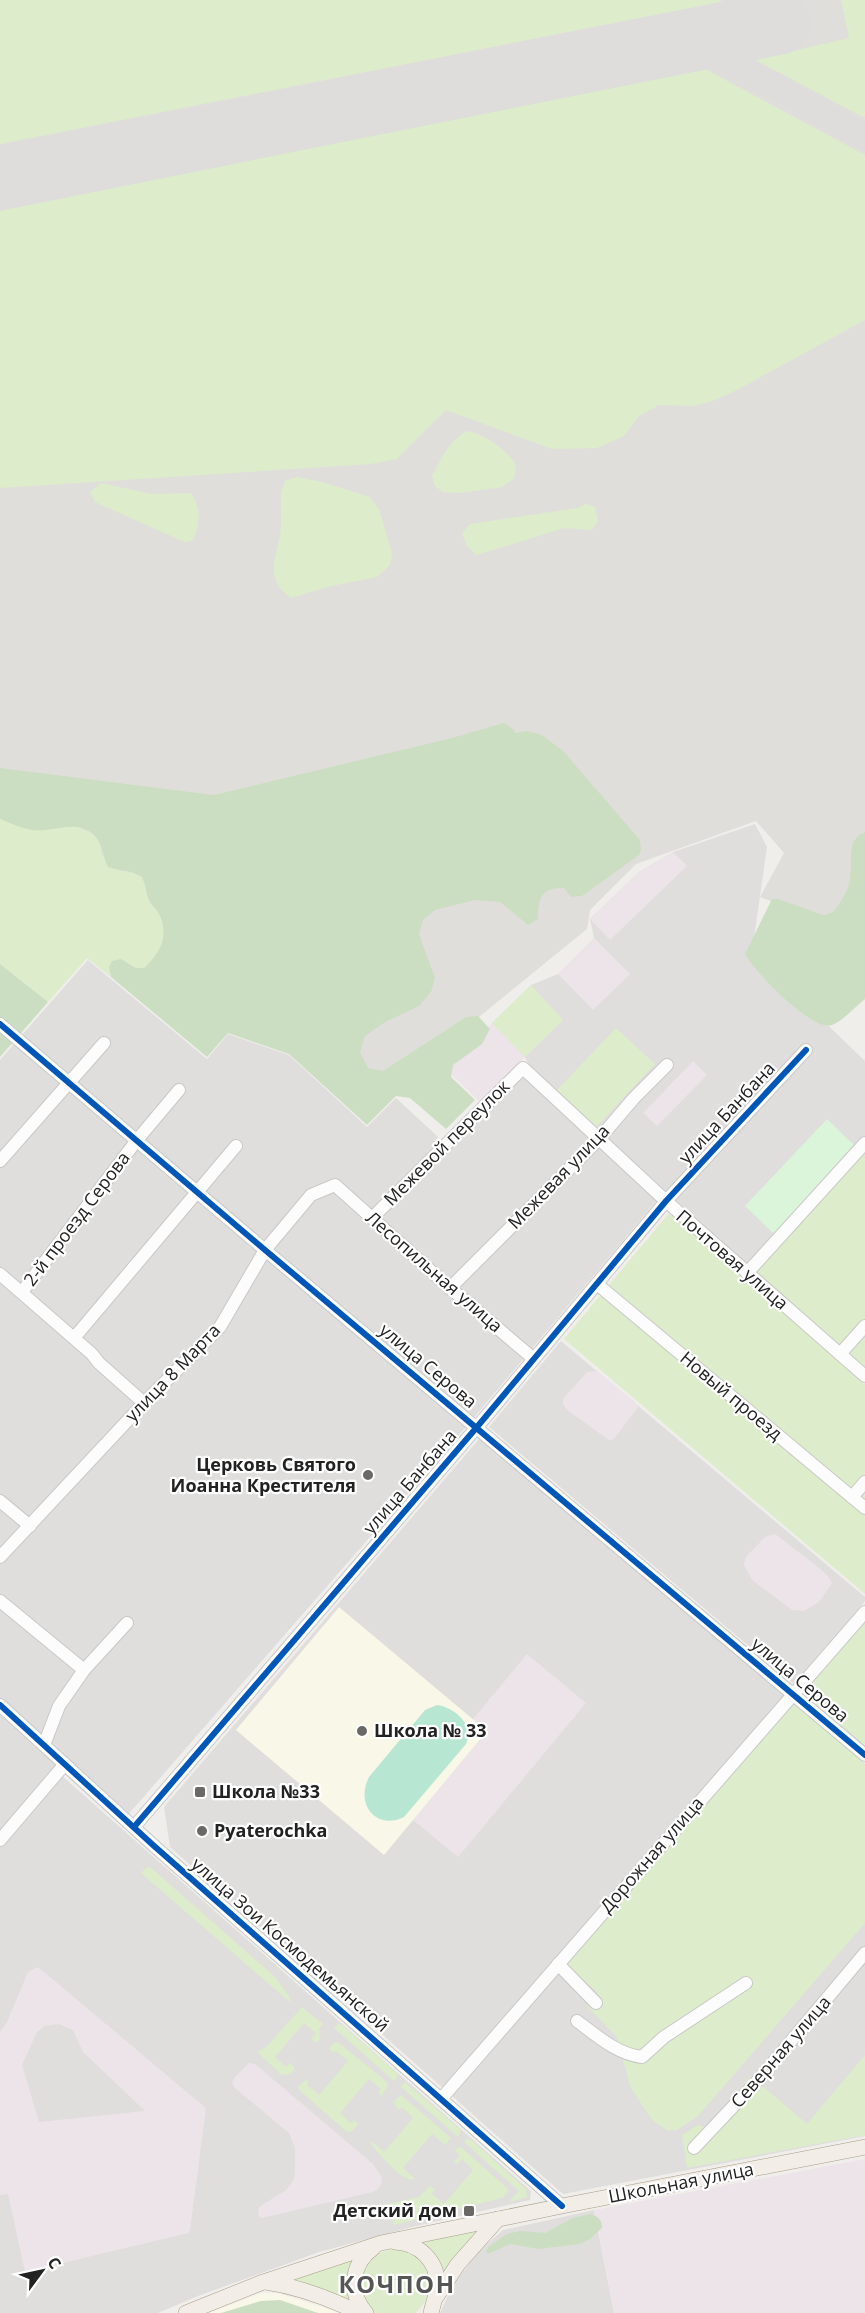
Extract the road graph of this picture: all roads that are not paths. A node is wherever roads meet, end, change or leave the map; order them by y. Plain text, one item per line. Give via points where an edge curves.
1 (0, 1024) edge
2 (104, 1043) dead end
3 (806, 1050) dead end
4 (667, 1065) dead end
5 (523, 1068) joint
6 (69, 1083) junction
7 (179, 1090) dead end
8 (599, 1138) junction
9 (137, 1140) junction
10 (865, 1143) edge
11 (236, 1146) dead end
12 (0, 1161) edge
13 (335, 1185) joint
14 (198, 1191) junction
15 (666, 1201) junction
16 (372, 1218) junction
17 (265, 1250) junction
18 (747, 1273) junction
19 (0, 1274) edge
20 (597, 1284) junction
21 (450, 1288) junction
22 (22, 1292) junction
23 (865, 1326) edge
24 (74, 1338) junction
25 (840, 1354) junction
26 (534, 1359) junction
27 (865, 1376) edge
28 (144, 1402) junction
29 (477, 1427) junction
30 (865, 1482) edge
31 (852, 1497) junction
32 (0, 1501) edge
33 (865, 1508) edge
34 (30, 1526) junction
35 (0, 1557) edge
36 (0, 1601) edge
37 (865, 1612) edge
38 (127, 1623) dead end
39 (84, 1670) junction
40 (792, 1693) junction
41 (0, 1705) edge
42 (44, 1745) junction
43 (865, 1755) edge
44 (65, 1764) junction
45 (134, 1827) junction
46 (0, 1840) edge
47 (865, 1953) edge
48 (558, 1964) junction
49 (746, 1983) dead end
50 (596, 2003) dead end
51 (578, 2021) dead end
52 (441, 2099) junction
53 (865, 2147) edge
54 (694, 2148) dead end
55 (562, 2206) junction
56 (498, 2219) junction
57 (381, 2243) junction
58 (263, 2282) junction
59 (433, 2306) edge
60 (186, 2313) edge
61 (359, 2313) edge
62 (366, 2313) edge
63 (425, 2313) edge

1 - 6 street, улица Серова
2 - 6 street
3 - 15 street, улица Банбана
4 - 8 street, Межевая улица
5 - 8 street, Почтовая улица
5 - 16 street, Межевой переулок
6 - 9 street, улица Серова
6 - 12 street
7 - 9 street, 2-й проезд Серова
8 - 15 street, Почтовая улица
8 - 21 street, Межевая улица
9 - 14 street, улица Серова
9 - 22 street, 2-й проезд Серова
10 - 18 street
11 - 14 street
13 - 16 street, Лесопильная улица
13 - 17 street, улица 8 Марта via 311,1195
14 - 17 street, улица Серова
14 - 24 street
15 - 18 street, Почтовая улица
15 - 20 street, улица Банбана
16 - 21 street, Лесопильная улица
17 - 28 street, улица 8 Марта via 220,1326
17 - 29 street, улица Серова
18 - 25 street, Почтовая улица
19 - 22 street
20 - 26 street, улица Банбана
20 - 31 street, Новый проезд
21 - 26 street, Лесопильная улица
22 - 24 street
23 - 25 street
24 - 28 street
25 - 27 street, Почтовая улица
26 - 29 street, улица Банбана
28 - 34 street, улица 8 Марта
29 - 40 street, улица Серова
29 - 45 street, улица Банбана
30 - 31 street
31 - 33 street, Новый проезд
32 - 34 street
34 - 35 street, улица 8 Марта
36 - 39 street
37 - 40 street, Дорожная улица
38 - 39 street
39 - 42 street via 59,1706
40 - 43 street, улица Серова
40 - 48 street, Дорожная улица
41 - 42 street, улица Зои Космодемьянской
42 - 44 street, улица Зои Космодемьянской
44 - 45 street, улица Зои Космодемьянской
44 - 46 street
45 - 52 street, улица Зои Космодемьянской
47 - 54 street, Северная улица via 761,2077
48 - 50 street
48 - 52 street, Дорожная улица
49 - 51 street via 664,2037 642,2058 607,2043
52 - 55 street, улица Зои Космодемьянской
53 - 55 main road, Школьная улица
55 - 56 main road, Школьная улица
56 - 57 main road, Школьная улица
56 - 59 main road via 458,2264
57 - 58 main road, Школьная улица
57 - 59 main road via 405,2243 426,2255 436,2275
57 - 62 main road via 362,2258 354,2277 356,2296
58 - 60 main road, Школьная улица
58 - 61 main road via 293,2287
59 - 63 main road

